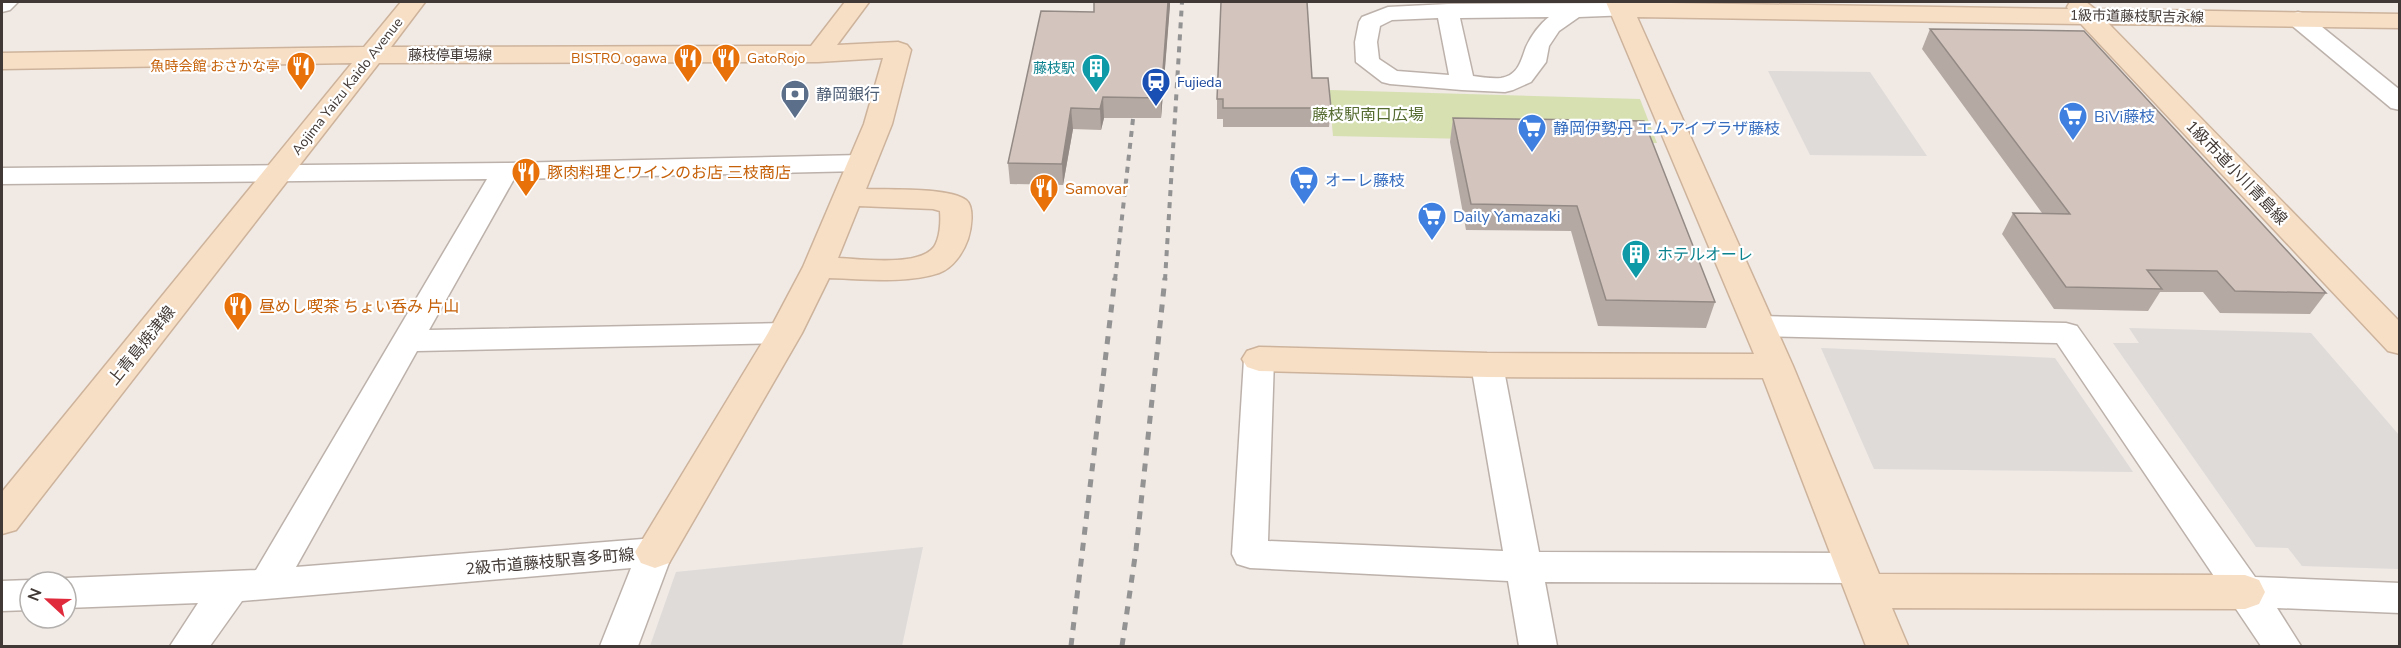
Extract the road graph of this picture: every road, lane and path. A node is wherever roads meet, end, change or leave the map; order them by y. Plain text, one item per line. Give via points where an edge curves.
1 (7, 2) edge
2 (413, 2) edge
3 (857, 2) edge
4 (2, 5) edge
5 (1620, 6) edge
6 (2080, 8) edge
7 (1448, 11) junction
8 (2298, 19) junction
9 (2400, 21) edge
10 (898, 50) joint
11 (818, 54) junction
12 (369, 55) junction
13 (2, 60) edge
14 (1462, 83) junction
15 (2400, 103) edge
16 (861, 163) junction
17 (281, 171) junction
18 (505, 171) junction
19 (2, 176) edge
20 (847, 197) junction
21 (819, 267) junction
22 (1759, 326) junction
23 (785, 333) junction
24 (407, 341) junction
25 (2400, 343) edge
26 (1259, 359) joint
27 (1487, 365) junction
28 (1776, 366) junction
29 (2, 519) edge
30 (655, 552) junction
31 (1524, 567) junction
32 (1861, 579) junction
33 (249, 586) junction
34 (2245, 592) junction
35 (78, 593) edge
36 (18, 595) edge
37 (2, 596) edge
38 (2400, 598) edge
39 (189, 646) edge
40 (620, 646) edge
41 (1538, 646) edge
42 (1887, 646) edge
43 (2282, 646) edge

1 - 4 street
2 - 12 street, Aojima Yaizu Kaido Avenue
3 - 11 street
5 - 6 street, 1級市道藤枝駅吉永線
5 - 7 street, 1級市道藤枝駅吉永線
5 - 14 street, 1級市道藤枝駅吉永線 via 1574,10 1558,21 1538,46 1534,62 1523,77 1505,85
5 - 22 street
6 - 8 street, 1級市道藤枝駅吉永線
6 - 25 street, 1級市道小川青島線
7 - 14 street
7 - 14 street, 1級市道藤枝駅吉永線 via 1388,14 1370,22 1365,48 1368,62 1390,77
8 - 9 street, 1級市道藤枝駅吉永線
8 - 15 street
10 - 11 street, 藤枝停車場線
10 - 16 street, 2級市道藤枝駅喜多町線 via 878,124
11 - 12 street, 藤枝停車場線
12 - 13 street, 藤枝停車場線
12 - 17 street, Aojima Yaizu Kaido Avenue
16 - 18 street
16 - 20 street, 2級市道藤枝駅喜多町線
17 - 18 street
17 - 19 street
17 - 29 street, 上青島焼津線
18 - 24 street
20 - 21 street, 2級市道藤枝駅喜多町線
20 - 21 street via 936,200 955,206 957,224 949,250 930,266
21 - 23 street, 2級市道藤枝駅喜多町線
22 - 28 street
22 - 34 street via 2066,333
23 - 24 street
23 - 30 street, 2級市道藤枝駅喜多町線
24 - 33 street
26 - 27 street
26 - 31 street via 1250,554
27 - 28 street
27 - 31 street
28 - 32 street
30 - 33 street, 2級市道藤枝駅喜多町線
30 - 40 street
31 - 32 street
31 - 41 street
32 - 34 street
32 - 42 street
33 - 35 street, 2級市道藤枝駅喜多町線
33 - 39 street
34 - 38 street
34 - 43 street
36 - 37 street

